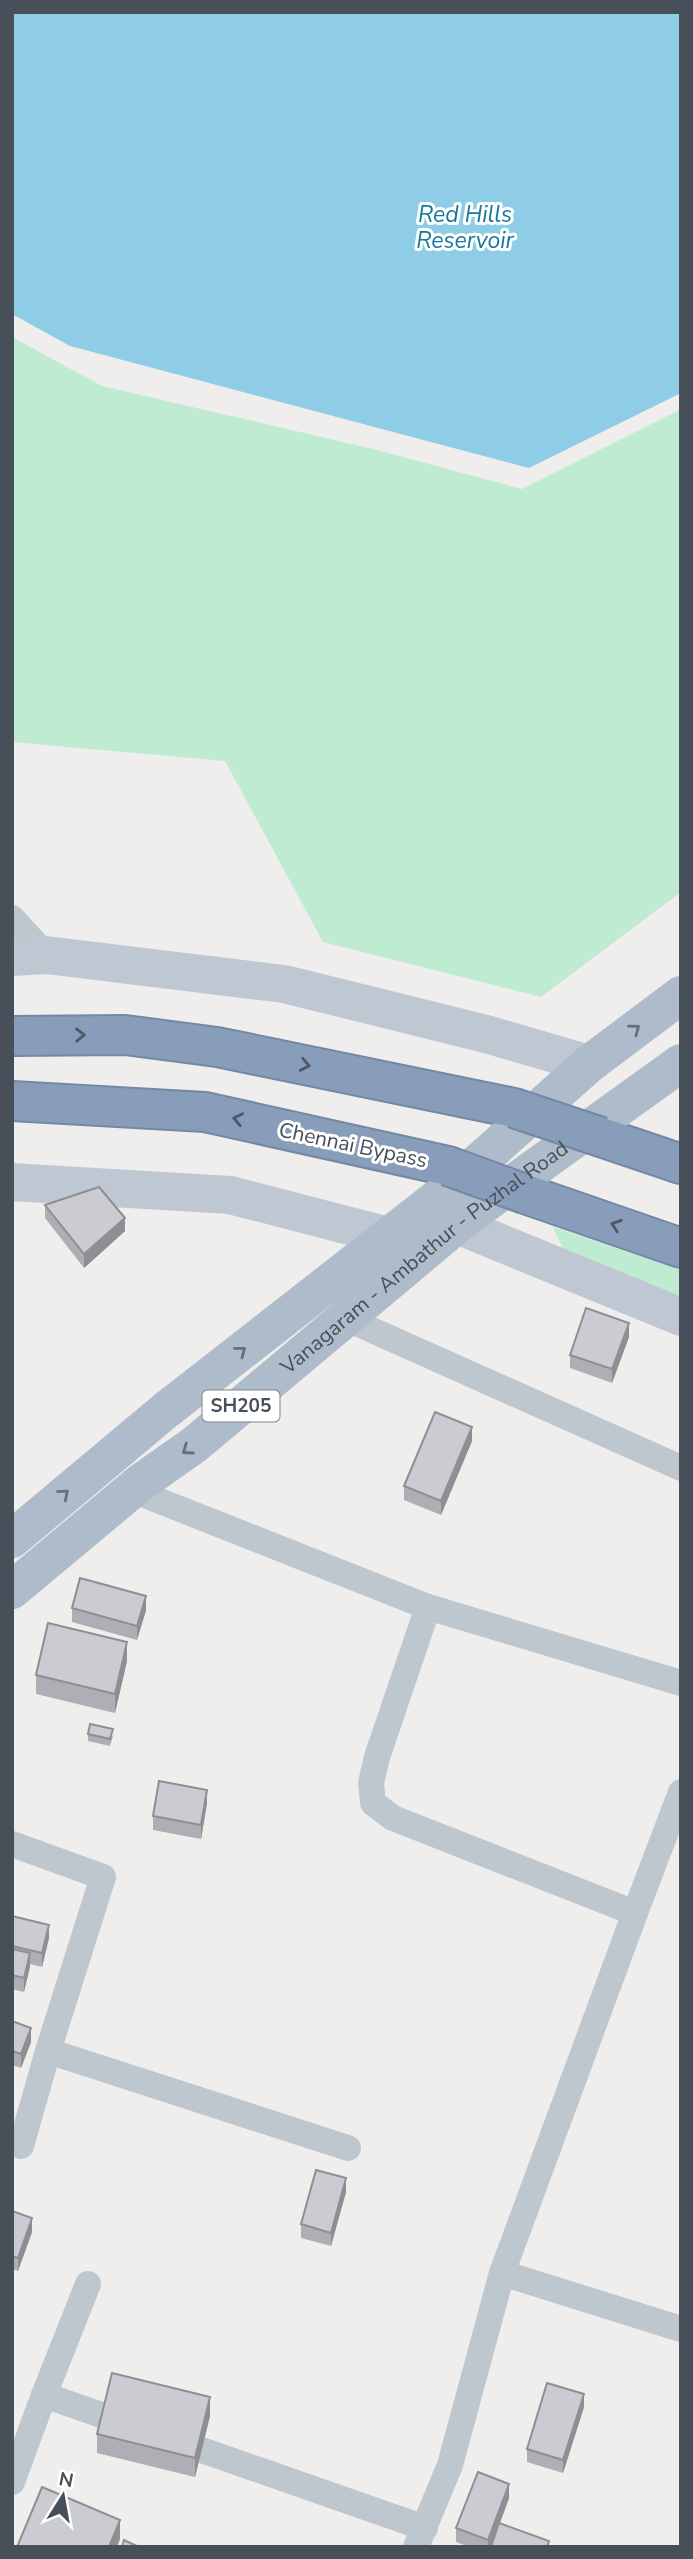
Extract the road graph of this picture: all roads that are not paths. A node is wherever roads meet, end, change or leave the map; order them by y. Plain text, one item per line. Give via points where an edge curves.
1 (12, 918) edge
2 (29, 956) edge
3 (681, 995) edge
4 (12, 1036) edge
5 (589, 1064) junction
6 (672, 1079) edge
7 (12, 1101) edge
8 (681, 1164) edge
9 (12, 1181) edge
10 (457, 1226) junction
11 (388, 1237) junction
12 (681, 1248) edge
13 (426, 1253) junction
14 (681, 1317) edge
15 (345, 1318) junction
16 (681, 1468) edge
17 (132, 1490) junction
18 (12, 1539) edge
19 (12, 1590) edge
20 (428, 1607) junction
21 (681, 1683) edge
22 (681, 1792) edge
23 (12, 1844) edge
24 (635, 1913) junction
25 (48, 2051) junction
26 (21, 2146) dead end
27 (348, 2148) dead end
28 (502, 2273) junction
29 (88, 2284) dead end
30 (681, 2329) edge
31 (44, 2395) junction
32 (12, 2482) edge
33 (421, 2538) edge

1 - 2 street
2 - 5 street via 284,985
5 -> 3 main road
4 -> 8 highway, bridge via 125,1035 217,1047 497,1103
5 - 11 main road
6 - 10 main road, Vanagaram - Ambathur - Puzhal Road / SH205
12 -> 7 highway, Chennai Bypass, bridge via 448,1166 205,1112
9 - 11 street via 230,1195
10 - 13 main road, Vanagaram - Ambathur - Puzhal Road / SH205
10 - 14 street
11 - 13 street
18 -> 11 main road via 166,1410
13 - 15 main road, Vanagaram - Ambathur - Puzhal Road / SH205
15 - 16 street
15 -> 17 main road, Vanagaram - Ambathur - Puzhal Road / SH205 via 194,1446
17 - 19 main road, Vanagaram - Ambathur - Puzhal Road / SH205
17 - 20 street
20 - 21 street
20 - 24 street via 377,1757 371,1783 373,1803 393,1818
22 - 24 street
23 - 25 street via 103,1877
24 - 28 street
25 - 26 street
25 - 27 street
28 - 30 street
28 - 33 street via 450,2465
29 - 31 street
31 - 32 street
31 - 33 street

